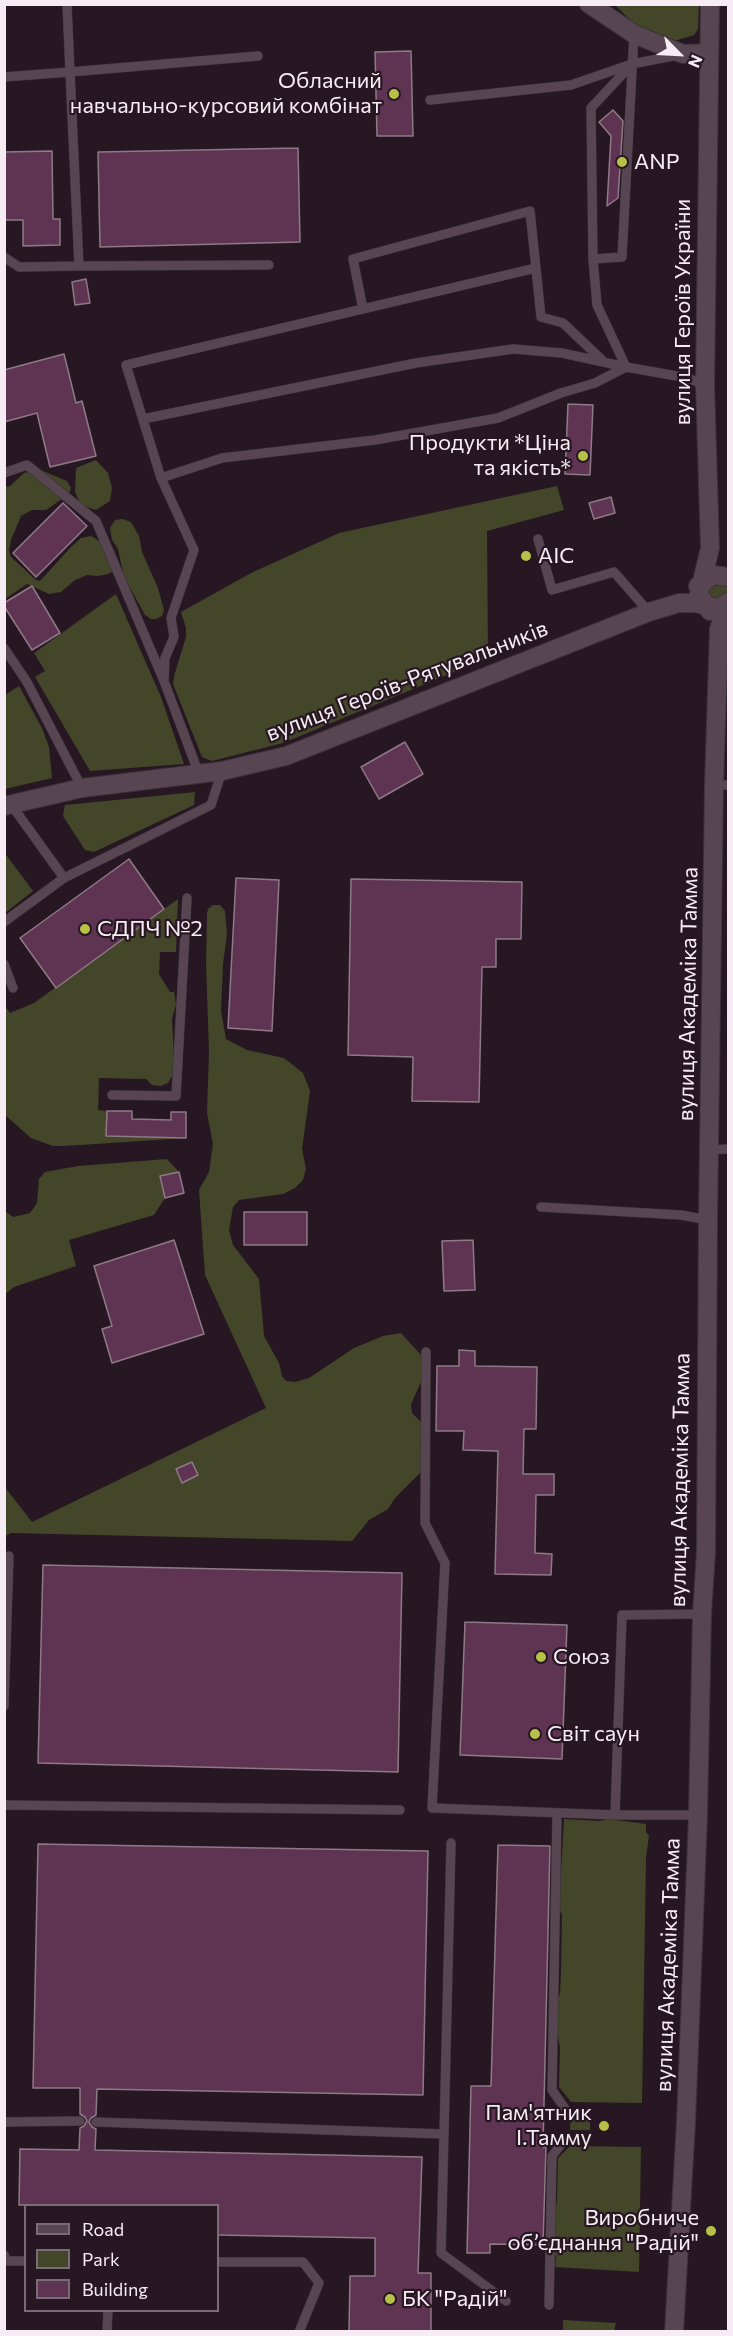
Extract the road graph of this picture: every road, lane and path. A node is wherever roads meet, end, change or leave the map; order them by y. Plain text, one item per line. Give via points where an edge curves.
1 (67, 4) edge
2 (589, 4) edge
3 (710, 4) edge
4 (634, 34) junction
5 (710, 53) junction
6 (683, 54) junction
7 (258, 56) dead end
8 (633, 64) junction
9 (70, 72) junction
10 (4, 77) edge
11 (430, 100) dead end
12 (4, 257) edge
13 (593, 259) junction
14 (269, 265) dead end
15 (79, 266) junction
16 (536, 268) junction
17 (363, 309) junction
18 (603, 362) junction
19 (626, 367) junction
20 (705, 385) junction
21 (143, 419) junction
22 (4, 473) edge
23 (161, 478) junction
24 (538, 539) dead end
25 (711, 548) junction
26 (727, 578) edge
27 (702, 582) junction
28 (679, 603) junction
29 (729, 603) edge
30 (705, 605) junction
31 (649, 612) junction
32 (719, 629) junction
33 (4, 648) edge
34 (164, 681) junction
35 (222, 771) junction
36 (199, 774) junction
37 (722, 785) edge
38 (82, 788) junction
39 (7, 804) edge
40 (64, 878) junction
41 (187, 898) dead end
42 (4, 922) edge
43 (4, 963) edge
44 (13, 988) dead end
45 (112, 1095) dead end
46 (729, 1149) edge
47 (710, 1150) junction
48 (541, 1207) dead end
49 (708, 1220) junction
50 (426, 1352) dead end
51 (9, 1556) dead end
52 (702, 1614) junction
53 (4, 1706) edge
54 (4, 1805) edge
55 (400, 1810) dead end
56 (557, 1813) junction
57 (615, 1815) junction
58 (698, 1815) junction
59 (451, 1843) dead end
60 (567, 2110) dead end
61 (80, 2121) dead end
62 (4, 2122) edge
63 (96, 2122) dead end
64 (444, 2134) junction
65 (566, 2138) dead end
66 (4, 2255) edge
67 (24, 2261) edge
68 (219, 2262) edge
69 (506, 2301) dead end
70 (549, 2305) dead end
71 (108, 2312) edge
72 (107, 2331) edge
73 (299, 2331) edge
74 (674, 2331) edge

1 - 9 lane
2 - 4 main road
3 - 5 main road, вулиця Героїв України
4 - 6 main road
4 - 8 lane
5 - 6 main road
5 - 20 main road, вулиця Героїв України
6 - 8 lane
7 - 9 lane
8 - 11 lane via 571,85
8 - 13 lane via 591,108
8 - 13 lane via 622,257
9 - 10 lane
9 - 15 lane
12 - 15 lane via 19,267
13 - 19 lane via 597,305
14 - 15 lane
16 - 17 lane
16 - 17 lane via 530,211 353,259
16 - 18 lane via 541,317 563,324
17 - 21 lane via 126,365
18 - 19 lane
18 - 21 lane via 562,352 513,349 416,363
19 - 20 lane via 688,378
19 - 23 lane via 595,383 498,418 375,440 222,458
20 - 25 main road, вулиця Героїв України
21 - 23 lane
22 - 34 lane via 27,465 96,521
23 - 34 lane via 194,550 171,618 174,637 165,658
24 - 31 lane via 552,590 614,572
25 - 26 main road, вулиця Героїв України
25 - 27 main road, вулиця Героїв України
26 - 27 main road, вулиця Героїв-Рятувальників via 712,575
27 - 28 main road, вулиця Героїв-Рятувальників
27 - 30 main road, вулиця Героїв України via 699,594
28 - 30 main road, вулиця Героїв-Рятувальників
28 - 31 main road, вулиця Героїв-Рятувальників
29 - 30 main road, вулиця Героїв-Рятувальників via 718,608
29 - 32 main road, вулиця Академіка Тамма
30 - 32 main road
31 - 35 main road, вулиця Героїв-Рятувальників via 286,756
32 - 37 main road, вулиця Академіка Тамма
33 - 38 lane via 27,682
34 - 36 lane
35 - 36 main road, вулиця Героїв-Рятувальників
35 - 40 lane via 211,805
36 - 38 main road, вулиця Героїв-Рятувальників
37 - 47 main road, вулиця Академіка Тамма
38 - 39 main road, вулиця Героїв-Рятувальників
39 - 40 lane
40 - 42 lane
41 - 45 lane via 176,1096
43 - 44 lane
46 - 47 lane
47 - 49 main road, вулиця Академіка Тамма
48 - 49 lane
49 - 52 main road, вулиця Академіка Тамма via 706,1552
50 - 56 lane via 425,1523 445,1563 432,1808
51 - 53 lane
52 - 57 lane via 621,1615
52 - 58 main road, вулиця Академіка Тамма
54 - 55 lane
56 - 57 lane
56 - 60 lane via 552,2090
57 - 58 lane
58 - 74 main road, вулиця Академіка Тамма
59 - 64 lane
61 - 62 lane
63 - 64 lane
64 - 69 lane via 441,2253
65 - 70 lane via 552,2156
66 - 67 lane via 8,2261
68 - 73 lane via 303,2262 319,2283
71 - 72 lane

